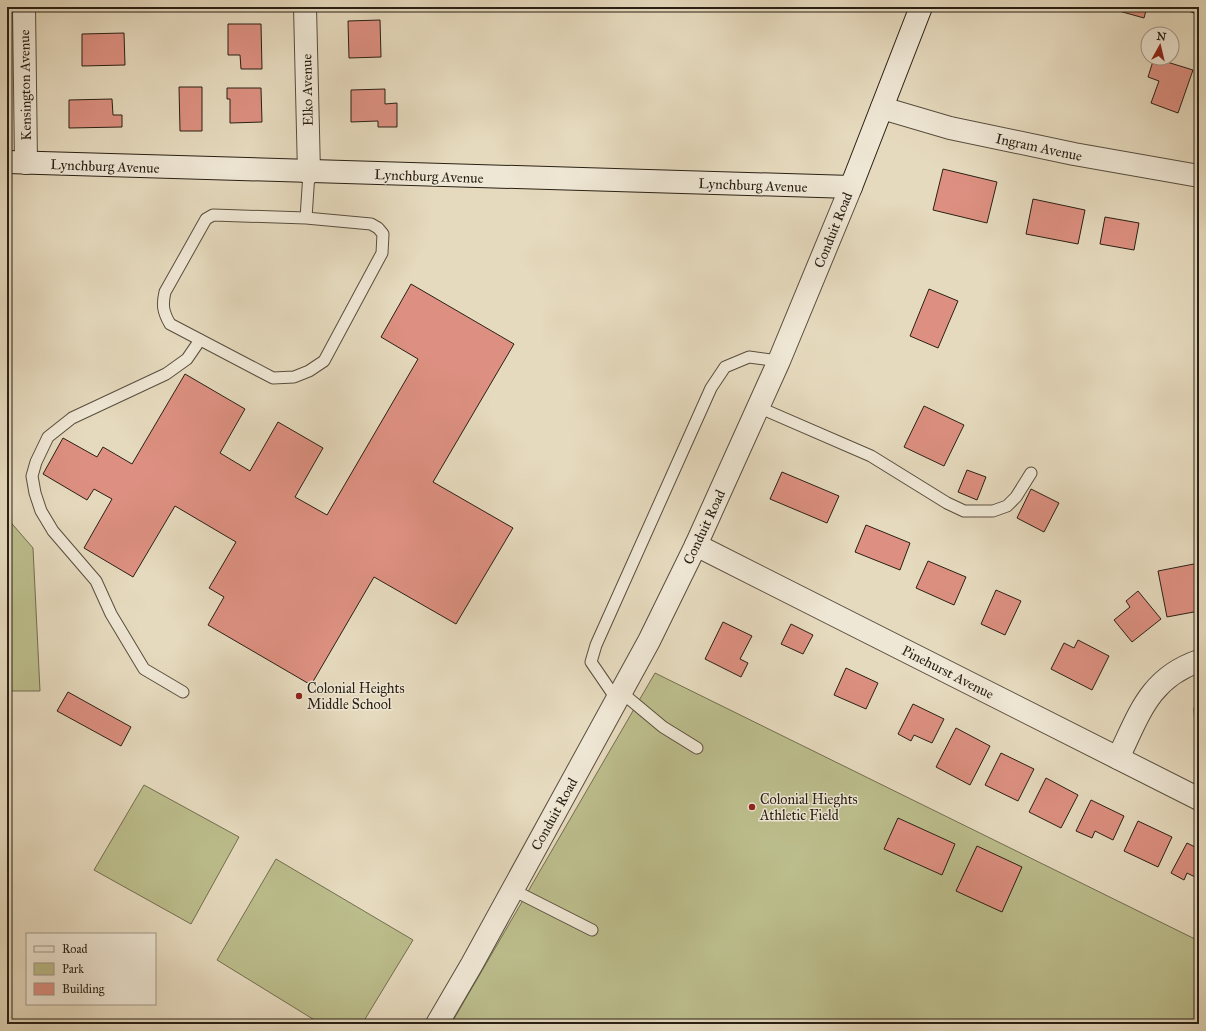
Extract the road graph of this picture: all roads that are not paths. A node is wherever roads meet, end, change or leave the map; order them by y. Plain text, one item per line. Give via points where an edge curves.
1 (24, 7) edge
2 (305, 7) edge
3 (921, 7) edge
4 (882, 108) junction
5 (17, 163) edge
6 (309, 173) junction
7 (1199, 176) edge
8 (851, 187) junction
9 (306, 218) junction
10 (200, 340) junction
11 (779, 360) junction
12 (758, 407) junction
13 (1031, 473) dead end
14 (696, 545) junction
15 (1199, 661) edge
16 (183, 692) dead end
17 (619, 696) junction
18 (697, 748) dead end
19 (1118, 758) junction
20 (1199, 799) edge
21 (513, 890) junction
22 (592, 930) dead end
23 (437, 1024) edge

1 - 5 street, Kensington Avenue
2 - 6 street, Elko Avenue
3 - 4 street, Conduit Road
4 - 7 street, Ingram Avenue via 950,128 1074,154
4 - 8 street, Conduit Road
5 - 6 street, Lynchburg Avenue
6 - 8 street, Lynchburg Avenue
6 - 9 lane
8 - 11 street, Conduit Road
9 - 10 lane via 213,215 206,219 165,292 163,303 164,313 170,324
9 - 10 lane via 371,224 383,234 382,253 324,361 294,377 273,378
10 - 16 lane via 187,359 166,374 72,418 48,437 32,476 41,511 53,531 96,581 111,614 144,669
11 - 12 street, Conduit Road
11 - 17 lane via 749,357 725,366 711,388 596,645 591,662
12 - 13 lane via 871,456 964,511 993,511 1007,506
12 - 14 street, Conduit Road
14 - 17 street, Conduit Road
14 - 19 street, Pinehurst Avenue
15 - 19 street via 1179,670 1162,682 1148,697
17 - 18 lane
17 - 21 street, Conduit Road
19 - 20 street, Pinehurst Avenue
21 - 22 lane
21 - 23 street, Conduit Road

